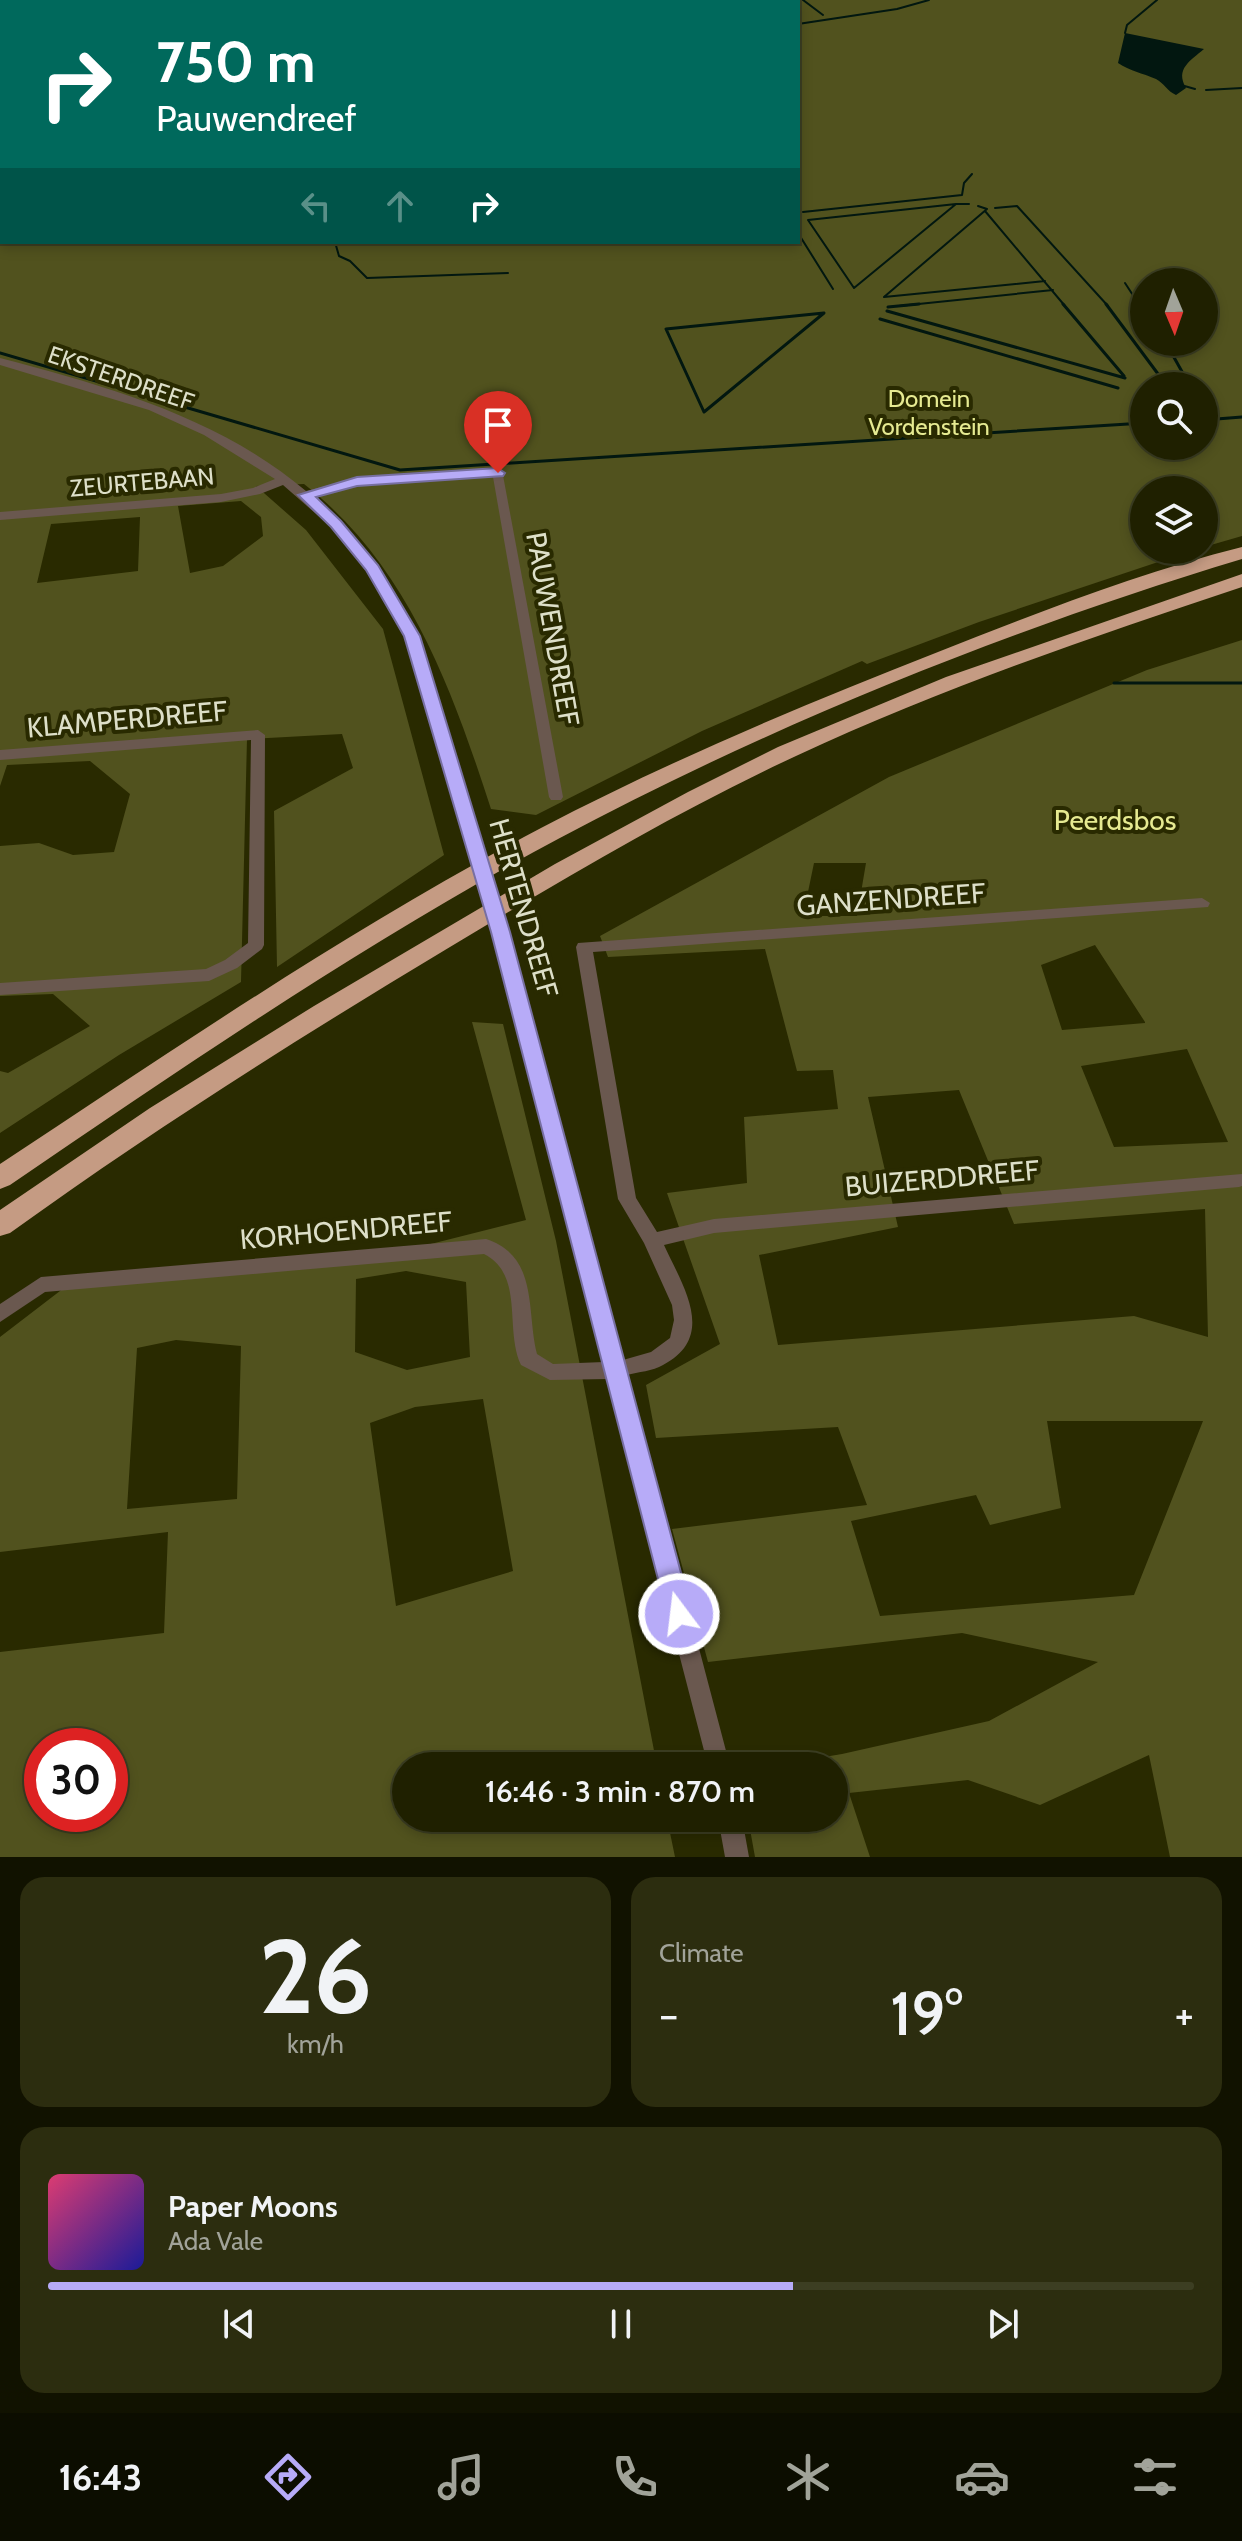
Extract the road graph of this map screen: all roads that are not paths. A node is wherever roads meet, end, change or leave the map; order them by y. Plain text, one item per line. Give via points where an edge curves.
1 (0, 361) edge
2 (285, 480) junction
3 (306, 495) junction
4 (0, 516) edge
5 (1242, 553) edge
6 (1242, 580) edge
7 (0, 755) edge
8 (556, 797) dead end
9 (1202, 903) dead end
10 (584, 947) joint
11 (0, 989) edge
12 (0, 1178) edge
13 (1239, 1180) dead end
14 (0, 1225) edge
15 (652, 1240) junction
16 (0, 1314) edge
17 (616, 1370) junction
18 (715, 1752) edge
19 (733, 1832) edge
20 (737, 1857) edge

1 - 2 street, EKSTERDREEF via 153,407 208,432
2 - 3 street, EKSTERDREEF
2 - 4 street, ZEURTEBAAN via 221,498
3 - 8 street, PAUWENDREEF via 357,482 498,473
3 - 17 street, HERTENDREEF, bridge via 373,568 412,636 501,932
5 - 12 highway via 929,663 763,731 548,835 310,972
6 - 14 highway via 1013,660 787,752 576,861 334,1004 107,1148
7 - 11 street, KLAMPERDREEF via 258,735 256,945 209,975
9 - 10 street, GANZENDREEF
10 - 15 street, HERTENDREEF via 627,1199
13 - 15 street, BUIZERDDREEF via 714,1226
15 - 17 street, HERTENDREEF via 682,1305 679,1342 657,1359
16 - 17 street, KORHOENDREEF via 41,1285 486,1246 512,1264 528,1359 550,1372
17 - 18 street, HERTENDREEF
19 - 20 street

